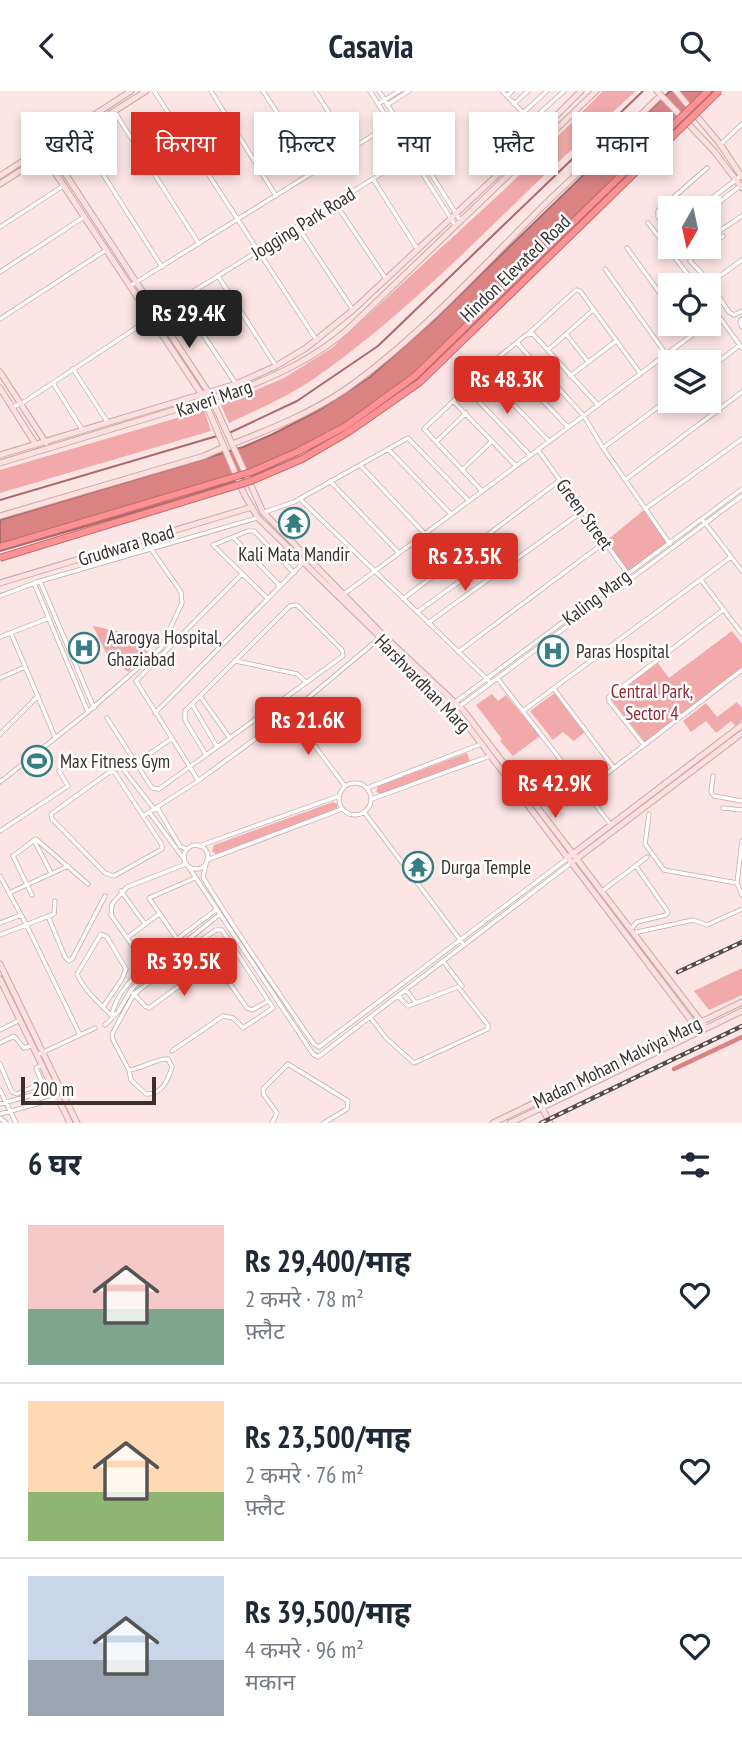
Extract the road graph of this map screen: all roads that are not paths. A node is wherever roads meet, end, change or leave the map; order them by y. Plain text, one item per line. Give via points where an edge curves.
1 (131, 91) edge
2 (146, 91) edge
3 (155, 91) edge
4 (211, 91) edge
5 (263, 91) edge
6 (315, 91) edge
7 (370, 91) edge
8 (379, 91) edge
9 (399, 91) edge
10 (410, 91) edge
11 (502, 91) edge
12 (512, 91) edge
13 (528, 91) edge
14 (547, 91) edge
15 (564, 91) edge
16 (581, 91) edge
17 (596, 91) edge
18 (676, 91) edge
19 (708, 91) edge
20 (719, 91) edge
21 (660, 94) edge
22 (507, 96) junction
23 (386, 102) junction
24 (514, 104) junction
25 (380, 106) junction
26 (114, 111) joint
27 (98, 112) edge
28 (277, 112) edge
29 (329, 112) edge
30 (384, 112) edge
31 (522, 112) edge
32 (524, 112) edge
33 (541, 112) edge
34 (558, 114) edge
35 (742, 124) edge
36 (720, 144) junction
37 (21, 162) edge
38 (707, 168) dead end
39 (21, 171) edge
40 (56, 175) edge
41 (66, 175) edge
42 (103, 175) edge
43 (309, 175) edge
44 (379, 175) edge
45 (424, 175) edge
46 (495, 175) edge
47 (0, 176) edge
48 (373, 179) junction
49 (740, 181) edge
50 (0, 184) edge
51 (63, 186) junction
52 (276, 196) junction
53 (675, 196) edge
54 (717, 196) edge
55 (721, 199) edge
56 (335, 203) junction
57 (456, 213) junction
58 (742, 216) edge
59 (84, 217) junction
60 (238, 219) junction
61 (451, 219) junction
62 (460, 220) junction
63 (649, 223) dead end
64 (455, 225) junction
65 (0, 227) edge
66 (298, 227) junction
67 (721, 230) edge
68 (199, 244) junction
69 (627, 248) dead end
70 (106, 250) junction
71 (259, 250) junction
72 (418, 250) junction
73 (692, 259) edge
74 (742, 261) edge
75 (162, 267) junction
76 (605, 269) dead end
77 (0, 272) edge
78 (687, 273) edge
79 (218, 276) junction
80 (386, 279) junction
81 (138, 282) junction
82 (130, 286) junction
83 (658, 291) edge
84 (180, 300) junction
85 (353, 310) junction
86 (594, 310) junction
87 (742, 311) edge
88 (159, 313) junction
89 (151, 318) junction
90 (0, 319) edge
91 (721, 319) edge
92 (742, 319) edge
93 (742, 327) edge
94 (529, 333) junction
95 (566, 334) junction
96 (691, 336) edge
97 (317, 341) junction
98 (616, 341) junction
99 (517, 343) junction
100 (741, 347) edge
101 (663, 350) edge
102 (672, 350) edge
103 (548, 351) junction
104 (500, 356) junction
105 (658, 360) edge
106 (721, 361) edge
107 (588, 362) junction
108 (276, 366) junction
109 (74, 369) junction
110 (0, 372) edge
111 (482, 373) junction
112 (640, 373) junction
113 (570, 376) junction
114 (53, 383) junction
115 (236, 384) junction
116 (0, 388) edge
117 (466, 388) junction
118 (742, 392) edge
119 (211, 396) junction
120 (164, 398) dead end
121 (203, 399) junction
122 (453, 401) junction
123 (21, 404) junction
124 (598, 405) junction
125 (168, 406) junction
126 (12, 407) junction
127 (658, 407) edge
128 (466, 413) junction
129 (584, 416) junction
130 (109, 423) junction
131 (568, 427) junction
132 (83, 431) junction
133 (742, 439) edge
134 (492, 441) junction
135 (45, 442) junction
136 (549, 442) junction
137 (231, 443) junction
138 (436, 443) junction
139 (36, 445) junction
140 (224, 446) junction
141 (50, 448) junction
142 (603, 448) junction
143 (388, 449) junction
144 (537, 450) junction
145 (40, 451) junction
146 (0, 455) edge
147 (531, 455) junction
148 (0, 463) edge
149 (360, 465) junction
150 (516, 466) junction
151 (462, 470) junction
152 (560, 480) junction
153 (625, 480) junction
154 (330, 481) junction
155 (742, 489) edge
156 (482, 491) junction
157 (742, 496) edge
158 (300, 499) junction
159 (469, 501) junction
160 (252, 507) junction
161 (645, 509) junction
162 (583, 511) junction
163 (263, 512) junction
164 (451, 514) junction
165 (0, 516) edge
166 (257, 517) junction
167 (702, 519) junction
168 (706, 523) junction
169 (425, 534) junction
170 (233, 537) junction
171 (605, 542) junction
172 (669, 543) junction
173 (0, 547) edge
174 (673, 548) junction
175 (151, 549) junction
176 (399, 553) junction
177 (498, 554) dead end
178 (731, 557) junction
179 (0, 558) edge
180 (302, 564) junction
181 (742, 571) edge
182 (374, 572) junction
183 (294, 573) junction
184 (242, 574) junction
185 (628, 574) junction
186 (632, 578) junction
187 (701, 580) junction
188 (37, 582) junction
189 (0, 583) edge
190 (280, 586) junction
191 (343, 595) junction
192 (0, 596) edge
193 (403, 599) junction
194 (268, 600) junction
195 (723, 610) junction
196 (417, 612) junction
197 (49, 618) junction
198 (428, 623) junction
199 (11, 633) junction
200 (742, 634) edge
201 (381, 636) junction
202 (0, 637) edge
203 (458, 652) junction
204 (235, 661) junction
205 (26, 667) junction
206 (742, 670) edge
207 (0, 678) edge
208 (498, 678) junction
209 (487, 679) junction
210 (306, 682) junction
211 (491, 683) junction
212 (553, 689) junction
213 (38, 696) junction
214 (200, 696) junction
215 (280, 700) junction
216 (192, 704) junction
217 (455, 706) junction
218 (523, 711) junction
219 (155, 713) junction
220 (289, 714) junction
221 (107, 718) dead end
222 (742, 725) edge
223 (742, 733) edge
224 (0, 734) edge
225 (56, 738) junction
226 (229, 738) junction
227 (171, 739) junction
228 (484, 743) junction
229 (644, 745) junction
230 (217, 747) junction
231 (206, 755) junction
232 (494, 755) junction
233 (136, 763) junction
234 (120, 765) dead end
235 (189, 767) junction
236 (614, 768) junction
237 (59, 771) dead end
238 (713, 776) dead end
239 (198, 781) junction
240 (0, 782) edge
241 (345, 786) junction
242 (368, 788) junction
243 (584, 791) junction
244 (339, 796) junction
245 (372, 799) junction
246 (742, 801) edge
247 (723, 808) dead end
248 (342, 809) junction
249 (155, 810) junction
250 (742, 810) edge
251 (364, 812) junction
252 (649, 814) dead end
253 (143, 816) junction
254 (612, 827) junction
255 (0, 831) edge
256 (34, 840) junction
257 (742, 841) edge
258 (200, 846) junction
259 (188, 849) junction
260 (647, 857) dead end
261 (572, 858) junction
262 (206, 862) junction
263 (186, 863) junction
264 (68, 866) junction
265 (636, 866) junction
266 (51, 873) junction
267 (0, 876) edge
268 (195, 878) junction
269 (737, 883) junction
270 (27, 884) junction
271 (88, 884) dead end
272 (121, 891) junction
273 (601, 892) junction
274 (9, 893) junction
275 (32, 895) dead end
276 (742, 895) edge
277 (105, 896) dead end
278 (55, 901) dead end
279 (218, 907) junction
280 (742, 909) edge
281 (222, 913) junction
282 (159, 914) junction
283 (21, 915) junction
284 (48, 916) junction
285 (0, 923) edge
286 (26, 924) junction
287 (145, 924) junction
288 (187, 931) junction
289 (632, 931) junction
290 (0, 935) edge
291 (191, 936) junction
292 (128, 937) junction
293 (177, 939) junction
294 (460, 940) junction
295 (464, 945) junction
296 (192, 950) dead end
297 (443, 961) junction
298 (0, 964) edge
299 (146, 965) junction
300 (0, 979) edge
301 (462, 986) dead end
302 (130, 990) junction
303 (406, 990) junction
304 (398, 996) junction
305 (268, 1001) junction
306 (281, 1002) junction
307 (742, 1002) edge
308 (416, 1003) junction
309 (103, 1007) junction
310 (273, 1008) junction
311 (742, 1011) edge
312 (112, 1016) junction
313 (360, 1017) junction
314 (370, 1017) junction
315 (23, 1019) junction
316 (701, 1021) junction
317 (364, 1022) junction
318 (695, 1024) junction
319 (105, 1025) dead end
320 (706, 1027) junction
321 (95, 1028) dead end
322 (0, 1030) edge
323 (699, 1031) junction
324 (80, 1035) junction
325 (0, 1043) edge
326 (32, 1045) junction
327 (173, 1051) dead end
328 (40, 1053) junction
329 (0, 1064) edge
330 (42, 1065) junction
331 (129, 1070) junction
332 (53, 1089) junction
333 (0, 1090) edge
334 (58, 1098) junction
335 (6, 1102) junction
336 (0, 1104) edge
337 (540, 1104) junction
338 (10, 1111) junction
339 (0, 1116) edge
340 (72, 1121) edge
341 (6, 1123) edge
342 (16, 1123) edge
343 (272, 1123) edge
344 (324, 1123) edge
345 (493, 1123) edge
346 (510, 1123) edge
347 (550, 1123) edge

1 - 27 street
2 - 26 street
3 - 60 street
4 - 52 street
5 - 28 street
6 - 29 street
7 - 25 street
8 - 23 street
9 - 23 street
10 - 23 street
11 - 22 street
12 - 22 street
13 - 24 street
14 - 32 street
15 - 33 street
16 - 34 street, Kaveri Marg
17 - 62 street, Kaveri Marg
18 - 36 street, bridge
19 - 173 highway, Hindon Elevated Road, bridge via 415,376 345,426 251,472
20 - 179 highway, Hindon Elevated Road, bridge via 420,382 350,431 251,481
21 - 49 street, bridge
21 - 137 street via 367,374 301,416
22 - 24 street
23 - 25 street
23 - 57 street
24 - 31 street
25 - 30 street
26 - 68 street
35 - 36 street
36 - 49 street
37 - 47 street
38 - 53 street
39 - 50 street
40 - 51 street, Harshvardhan Marg
41 - 81 street, Harshvardhan Marg
42 - 75 street
43 - 52 street
44 - 48 street, Jogging Park Road
45 - 61 street
46 - 57 street, Kaveri Marg
48 - 56 street, Jogging Park Road
48 - 72 street
49 - 54 street
49 - 55 street
51 - 59 street, Harshvardhan Marg
51 - 65 street
52 - 60 street
56 - 66 street, Jogging Park Road
56 - 80 street
57 - 61 street, Kaveri Marg
57 - 62 street
58 - 67 street
59 - 70 street, Harshvardhan Marg
59 - 77 street
60 - 68 street
60 - 71 street
61 - 64 street
61 - 72 street, Kaveri Marg
62 - 64 street, Kaveri Marg
63 - 78 street
64 - 119 street, Kaveri Marg via 323,350 279,374
66 - 71 street, Jogging Park Road
66 - 85 street
68 - 75 street
69 - 83 street
70 - 82 street, Harshvardhan Marg
70 - 90 street
71 - 79 street, Jogging Park Road
71 - 97 street
72 - 80 street, Kaveri Marg
73 - 74 street via 709,281
74 - 87 street via 713,288 732,315
75 - 81 street
76 - 101 street
79 - 84 street, Jogging Park Road
79 - 108 street
80 - 85 street, Kaveri Marg
81 - 82 street
81 - 88 street, Harshvardhan Marg
82 - 89 street, Harshvardhan Marg
84 - 88 street, Jogging Park Road
84 - 115 street
85 - 97 street, Kaveri Marg
86 - 94 street via 576,290
86 - 95 street
86 - 98 street
88 - 119 street, Harshvardhan Marg
89 - 109 street
89 - 121 street, Harshvardhan Marg
91 - 100 street
92 - 93 street
94 - 99 street
94 - 103 street
95 - 103 street
95 - 107 street
96 - 102 street
97 - 108 street, Kaveri Marg
98 - 107 street
98 - 112 street
99 - 104 street
99 - 129 street
100 - 106 street
103 - 113 street
104 - 111 street
104 - 131 street
105 - 112 street
107 - 113 street
108 - 115 street, Kaveri Marg
109 - 114 street
109 - 130 street
110 - 123 street
111 - 117 street
111 - 136 street
112 - 124 street
113 - 124 street
114 - 123 street
114 - 132 street
115 - 119 street, Kaveri Marg
116 - 126 street
117 - 122 street
117 - 147 street
118 - 153 street
119 - 121 street, Kaveri Marg
119 - 137 street, Harshvardhan Marg
120 - 125 street
121 - 125 street, Kaveri Marg
121 - 140 street, Harshvardhan Marg
121 - 141 street, Kaveri Marg
122 - 128 street
122 - 138 street via 424,429
123 - 126 street
123 - 135 street
124 - 129 street
125 - 130 street, Kaveri Marg
126 - 139 street
127 - 142 street
128 - 134 street
128 - 138 street
129 - 131 street
129 - 142 street
130 - 132 street, Kaveri Marg
131 - 136 street
132 - 135 street, Kaveri Marg
133 - 161 street
134 - 150 street
134 - 151 street
135 - 139 street, Kaveri Marg
135 - 141 street
136 - 144 street
137 - 163 street, Harshvardhan Marg, bridge
138 - 151 street
139 - 145 street
139 - 146 street, Kaveri Marg
140 - 160 street, Harshvardhan Marg, bridge
140 - 165 street via 204,456
141 - 145 street, Kaveri Marg
142 - 153 street
143 - 149 street
143 - 159 street via 410,439
143 - 164 street
144 - 147 street
144 - 152 street, Green Street
145 - 148 street, Kaveri Marg
147 - 150 street
149 - 154 street
149 - 169 street
150 - 156 street
151 - 156 street
152 - 162 street, Green Street
152 - 193 street
153 - 161 street
154 - 158 street
154 - 176 street
155 - 167 street, Kaling Marg
156 - 159 street
157 - 168 street, Kaling Marg
158 - 163 street
158 - 182 street
159 - 164 street
160 - 166 street, Harshvardhan Marg
160 - 189 street, Grudwara Road
161 - 172 street
162 - 171 street, Green Street
162 - 198 street
163 - 191 street, Harshvardhan Marg
164 - 169 street
166 - 175 street
166 - 180 street, Harshvardhan Marg
167 - 168 street
167 - 172 street, Kaling Marg
168 - 174 street, Kaling Marg
168 - 178 street
169 - 176 street
170 - 183 street via 254,531
170 - 184 street via 213,547
170 - 190 street
171 - 185 street, Green Street
171 - 203 street
172 - 174 street
172 - 185 street, Kaling Marg
174 - 186 street, Kaling Marg
175 - 188 street
175 - 188 street via 183,599 161,648 92,709
176 - 182 street
177 - 196 street
178 - 181 street
178 - 187 street
180 - 183 street
180 - 201 street, Harshvardhan Marg
182 - 191 street
182 - 193 street
183 - 190 street
184 - 194 street
184 - 219 street via 137,680
185 - 186 street, Green Street
185 - 209 street, Kaling Marg
186 - 208 street, Kaling Marg
187 - 195 street
187 - 212 street
188 - 192 street
188 - 197 street
190 - 194 street
191 - 201 street, Harshvardhan Marg
193 - 196 street
194 - 219 street
195 - 200 street
195 - 229 street via 609,697
196 - 198 street
197 - 199 street
197 - 225 street via 88,712
198 - 203 street
199 - 202 street
199 - 205 street
201 - 217 street, Harshvardhan Marg
201 - 220 street
203 - 209 street
204 - 210 street via 297,674
204 - 210 street via 295,604 343,652
204 - 214 street
205 - 207 street
205 - 213 street
206 - 229 street
208 - 211 street, Kaling Marg
208 - 218 street
209 - 211 street
209 - 217 street, Kaling Marg
210 - 215 street
211 - 217 street, Kaling Marg
212 - 218 street
212 - 236 street
213 - 224 street
213 - 225 street
214 - 216 street
214 - 226 street
215 - 220 street
215 - 226 street
216 - 230 street
216 - 231 street via 184,717
217 - 228 street, Harshvardhan Marg
218 - 243 street
219 - 227 street
220 - 239 street
220 - 241 street
221 - 233 street
222 - 254 street
223 - 254 street
225 - 240 street
226 - 230 street
227 - 233 street
227 - 235 street
228 - 232 street, Harshvardhan Marg
228 - 242 street
229 - 236 street
230 - 231 street
231 - 235 street
232 - 245 street
232 - 261 street, Harshvardhan Marg
233 - 235 street via 156,790
234 - 249 street
235 - 239 street
236 - 243 street
237 - 255 street via 68,786
238 - 246 street via 714,796
239 - 249 street
241 - 242 street via 355,782
241 - 244 street
242 - 245 street
243 - 254 street
244 - 248 street
244 - 258 street
245 - 251 street
247 - 250 street
248 - 251 street via 353,815
248 - 262 street
249 - 253 street
249 - 259 street via 180,846
249 - 263 street
251 - 294 street
252 - 269 street via 645,844 664,870
253 - 253 street via 162,849 111,876 51,817 52,811 111,771
254 - 261 street
256 - 264 street via 40,840
256 - 266 street
256 - 270 street via 13,856
257 - 269 street
258 - 259 street
258 - 262 street via 206,852
259 - 263 street
260 - 265 street
261 - 273 street, Harshvardhan Marg
261 - 294 street
261 - 295 street
261 - 318 street, Harshvardhan Marg
262 - 263 street via 198,869
262 - 279 street via 203,877
263 - 268 street
263 - 272 street
264 - 266 street
264 - 271 street
265 - 273 street
265 - 289 street via 668,912 637,922
266 - 270 street
267 - 274 street
268 - 279 street
268 - 282 street via 150,897
269 - 276 street
270 - 274 street
270 - 275 street
272 - 287 street
272 - 292 street via 110,912
273 - 289 street, Harshvardhan Marg
274 - 283 street
277 - 284 street via 69,961
278 - 284 street via 55,913
279 - 281 street
279 - 288 street
280 - 289 street via 707,925 693,921
281 - 291 street
281 - 306 street
282 - 287 street
282 - 293 street
283 - 285 street
283 - 286 street
284 - 286 street
286 - 290 street
286 - 324 street
287 - 292 street
288 - 291 street
288 - 293 street
289 - 316 street, Harshvardhan Marg
291 - 302 street
291 - 302 street via 208,965 149,1008
292 - 299 street
293 - 299 street
294 - 295 street
294 - 313 street
295 - 297 street
296 - 302 street
297 - 301 street
297 - 303 street
298 - 315 street
299 - 302 street
300 - 315 street
302 - 312 street via 112,1009
302 - 331 street via 111,1036
303 - 304 street
303 - 308 street
304 - 308 street via 407,1006
304 - 314 street
305 - 305 street via 247,1008 200,941 222,930
305 - 310 street
306 - 310 street
306 - 313 street via 316,1047
306 - 317 street via 316,1057
307 - 316 street, Madan Mohan Malviya Marg
308 - 314 street via 458,987 488,1028 414,1063
309 - 309 street via 126,969 101,933 77,974
309 - 312 street
310 - 327 street via 243,1028 223,1016
311 - 320 street, Madan Mohan Malviya Marg
312 - 319 street
313 - 317 street
314 - 317 street
315 - 322 street
315 - 326 street
315 - 328 street
316 - 318 street, Madan Mohan Malviya Marg
316 - 320 street, Harshvardhan Marg
318 - 323 street, Harshvardhan Marg
318 - 337 street, Madan Mohan Malviya Marg
320 - 323 street, Madan Mohan Malviya Marg
321 - 324 street
323 - 337 street, Madan Mohan Malviya Marg
324 - 328 street
325 - 326 street via 14,1036 24,1048
326 - 328 street
328 - 330 street
328 - 340 street
329 - 330 street via 15,1094 40,1084 36,1068
330 - 332 street
331 - 331 street via 165,1058 172,1067 164,1086 150,1095 131,1080
332 - 334 street
332 - 335 street
333 - 335 street
334 - 338 street
334 - 340 street
335 - 336 street
335 - 338 street
337 - 345 street, Madan Mohan Malviya Marg
337 - 346 street, Madan Mohan Malviya Marg
337 - 347 street
338 - 339 street
338 - 342 street
339 - 341 street
343 - 344 street via 277,1114 263,1089 288,1064 348,1101 348,1109

